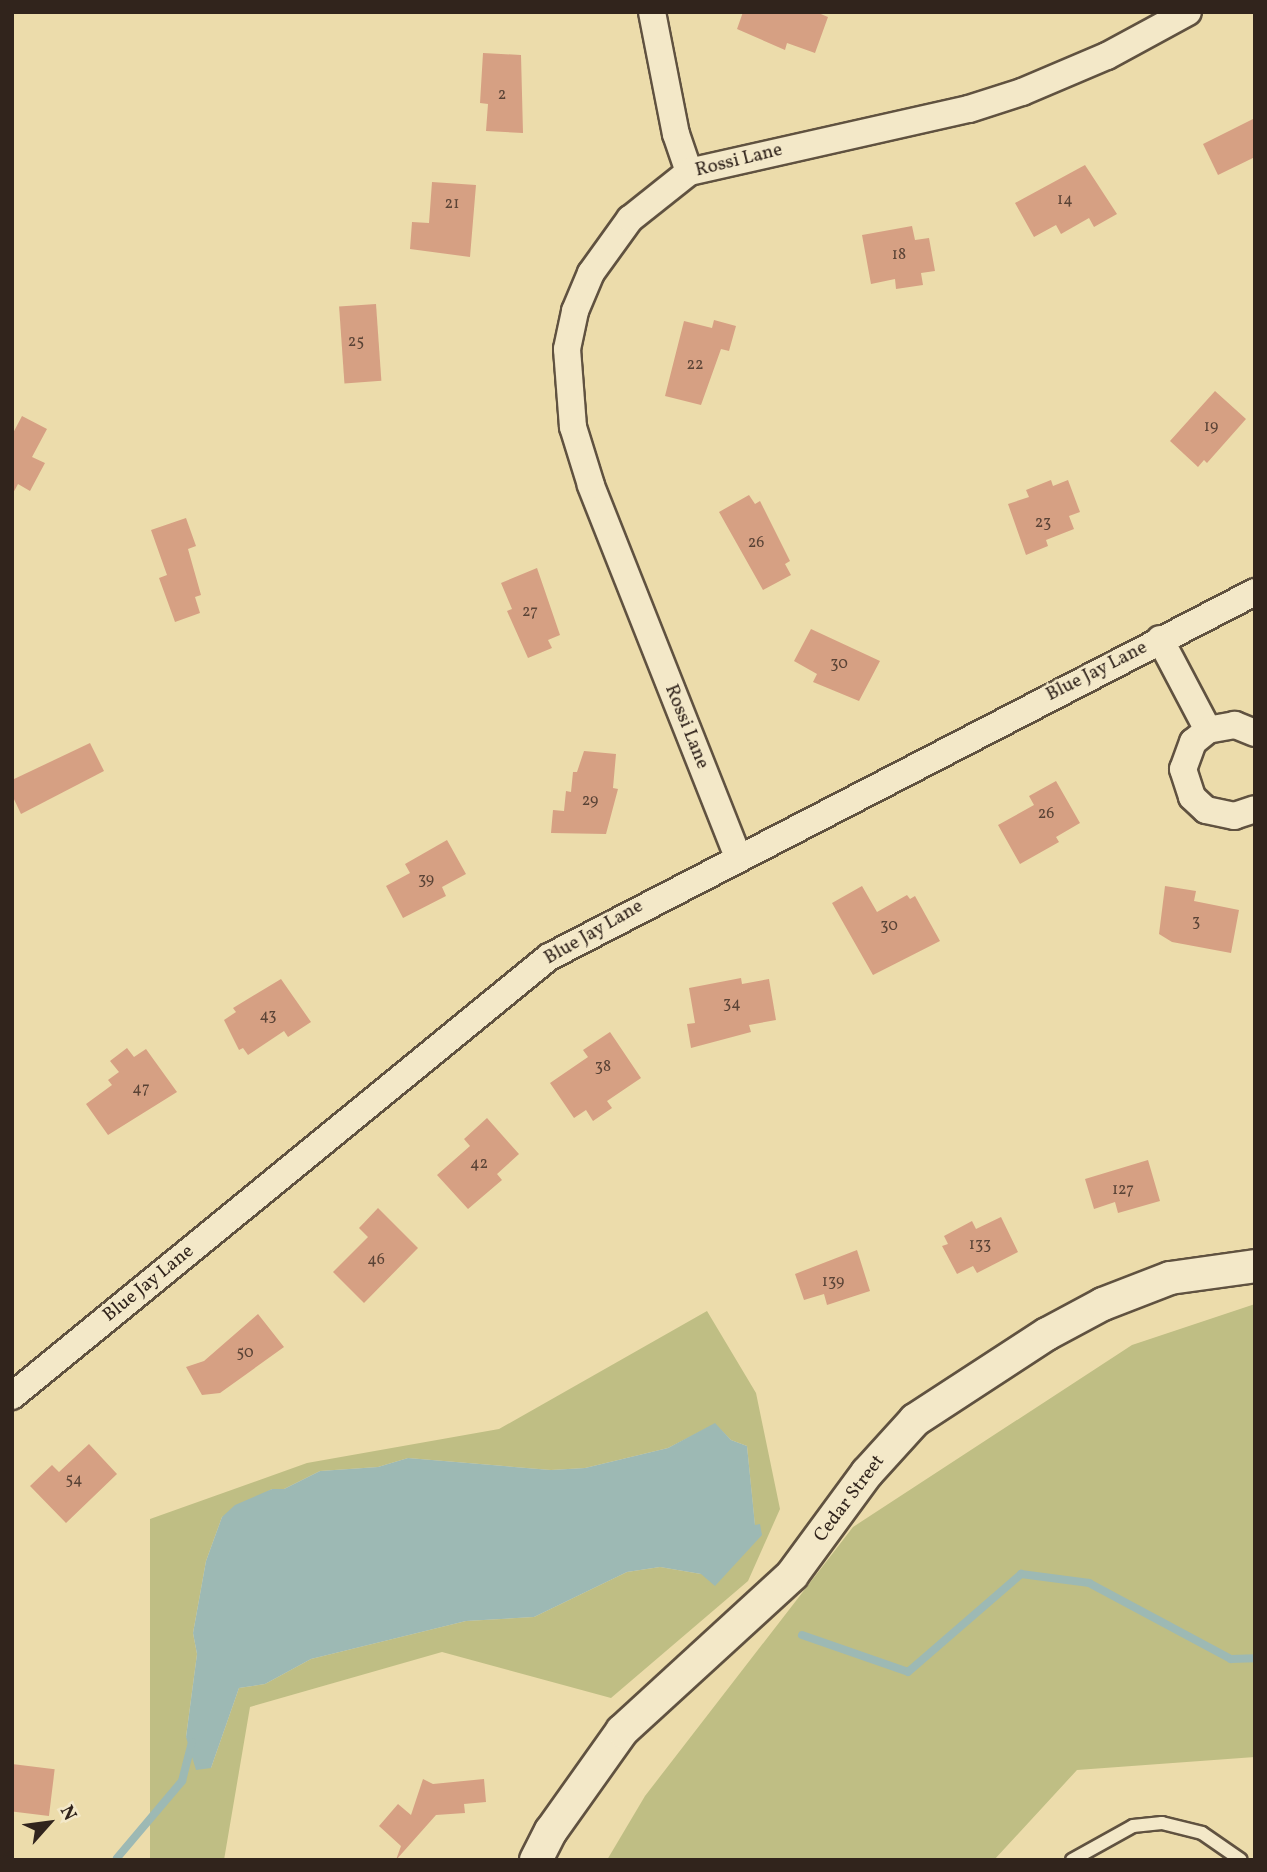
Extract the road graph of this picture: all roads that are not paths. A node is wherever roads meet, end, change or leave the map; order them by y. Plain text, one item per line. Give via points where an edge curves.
1 (652, 12) edge
2 (1188, 12) edge
3 (689, 172) junction
4 (1255, 592) edge
5 (1160, 639) junction
6 (1208, 730) junction
7 (1255, 733) edge
8 (1255, 809) edge
9 (738, 857) junction
10 (1255, 1266) edge
11 (12, 1396) edge
12 (536, 1860) edge
13 (1072, 1860) edge
14 (1241, 1860) edge

1 - 3 street via 676,134
2 - 3 street, Rossi Lane via 1107,56 1009,97
3 - 9 street, Rossi Lane via 630,219 591,273 575,311 567,349 567,395 591,485
4 - 5 street, Blue Jay Lane
5 - 6 street
5 - 9 street, Blue Jay Lane
6 - 7 street via 1236,725
6 - 8 street via 1193,742 1185,760 1184,779 1192,797 1206,810 1224,816
9 - 11 street, Blue Jay Lane via 549,957
10 - 12 street, Cedar Street via 1170,1278 1103,1304 1047,1334 915,1420 867,1473 792,1575 622,1731 551,1831
13 - 14 lane via 1133,1826 1162,1823 1202,1833

